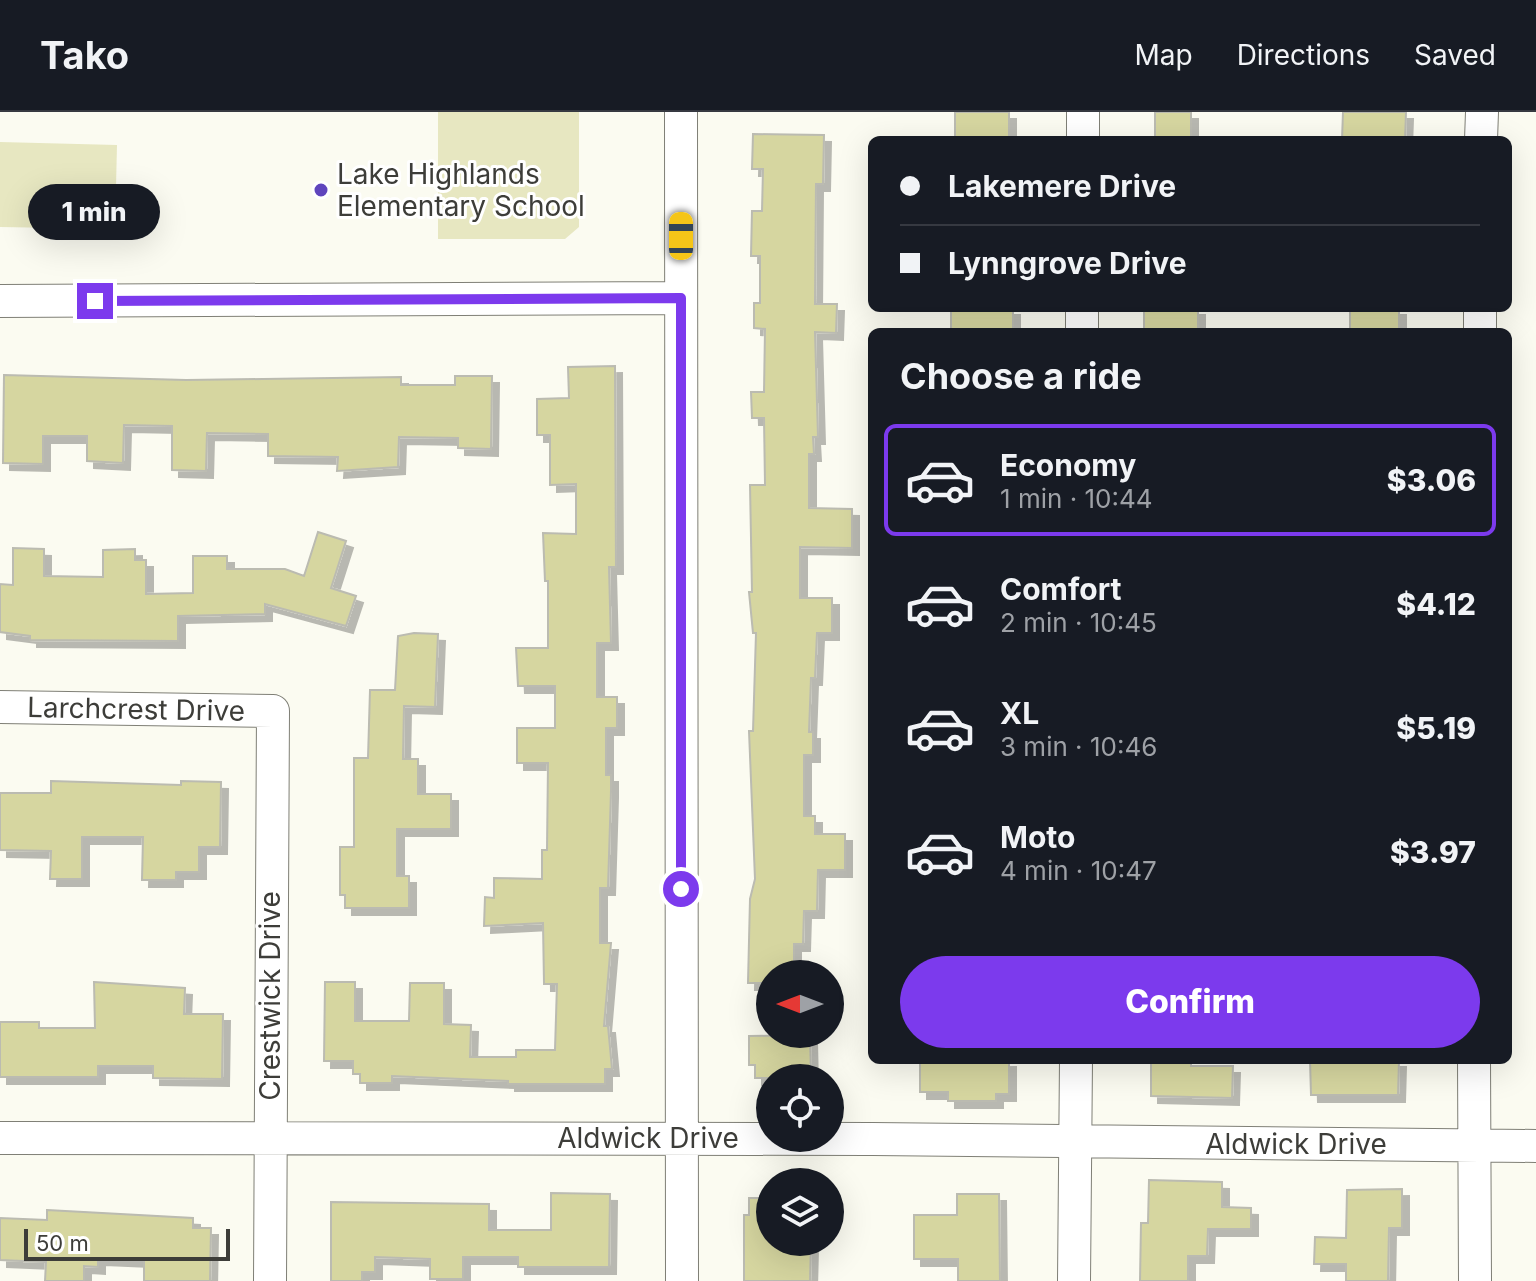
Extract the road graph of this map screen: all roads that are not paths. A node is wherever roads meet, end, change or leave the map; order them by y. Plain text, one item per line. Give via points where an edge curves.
1 (681, 112) edge
2 (1083, 112) edge
3 (1482, 112) edge
4 (1083, 136) edge
5 (1481, 136) edge
6 (681, 298) junction
7 (0, 301) edge
8 (0, 707) edge
9 (273, 711) joint
10 (1076, 1064) edge
11 (1474, 1064) edge
12 (0, 1138) edge
13 (681, 1138) junction
14 (270, 1140) junction
15 (1075, 1142) junction
16 (1473, 1145) junction
17 (1536, 1146) edge
18 (270, 1281) edge
19 (682, 1281) edge
20 (1074, 1281) edge
21 (1475, 1281) edge

1 - 6 street
2 - 4 street
3 - 5 street
6 - 7 street
6 - 13 street
8 - 9 street, Larchcrest Drive
9 - 14 street, Crestwick Drive
10 - 15 street
11 - 16 street
12 - 14 street, Aldwick Drive
13 - 14 street, Aldwick Drive
13 - 15 street, Aldwick Drive
13 - 19 street
14 - 18 street, Crestwick Drive
15 - 16 street, Aldwick Drive
15 - 20 street
16 - 17 street, Aldwick Drive
16 - 21 street

